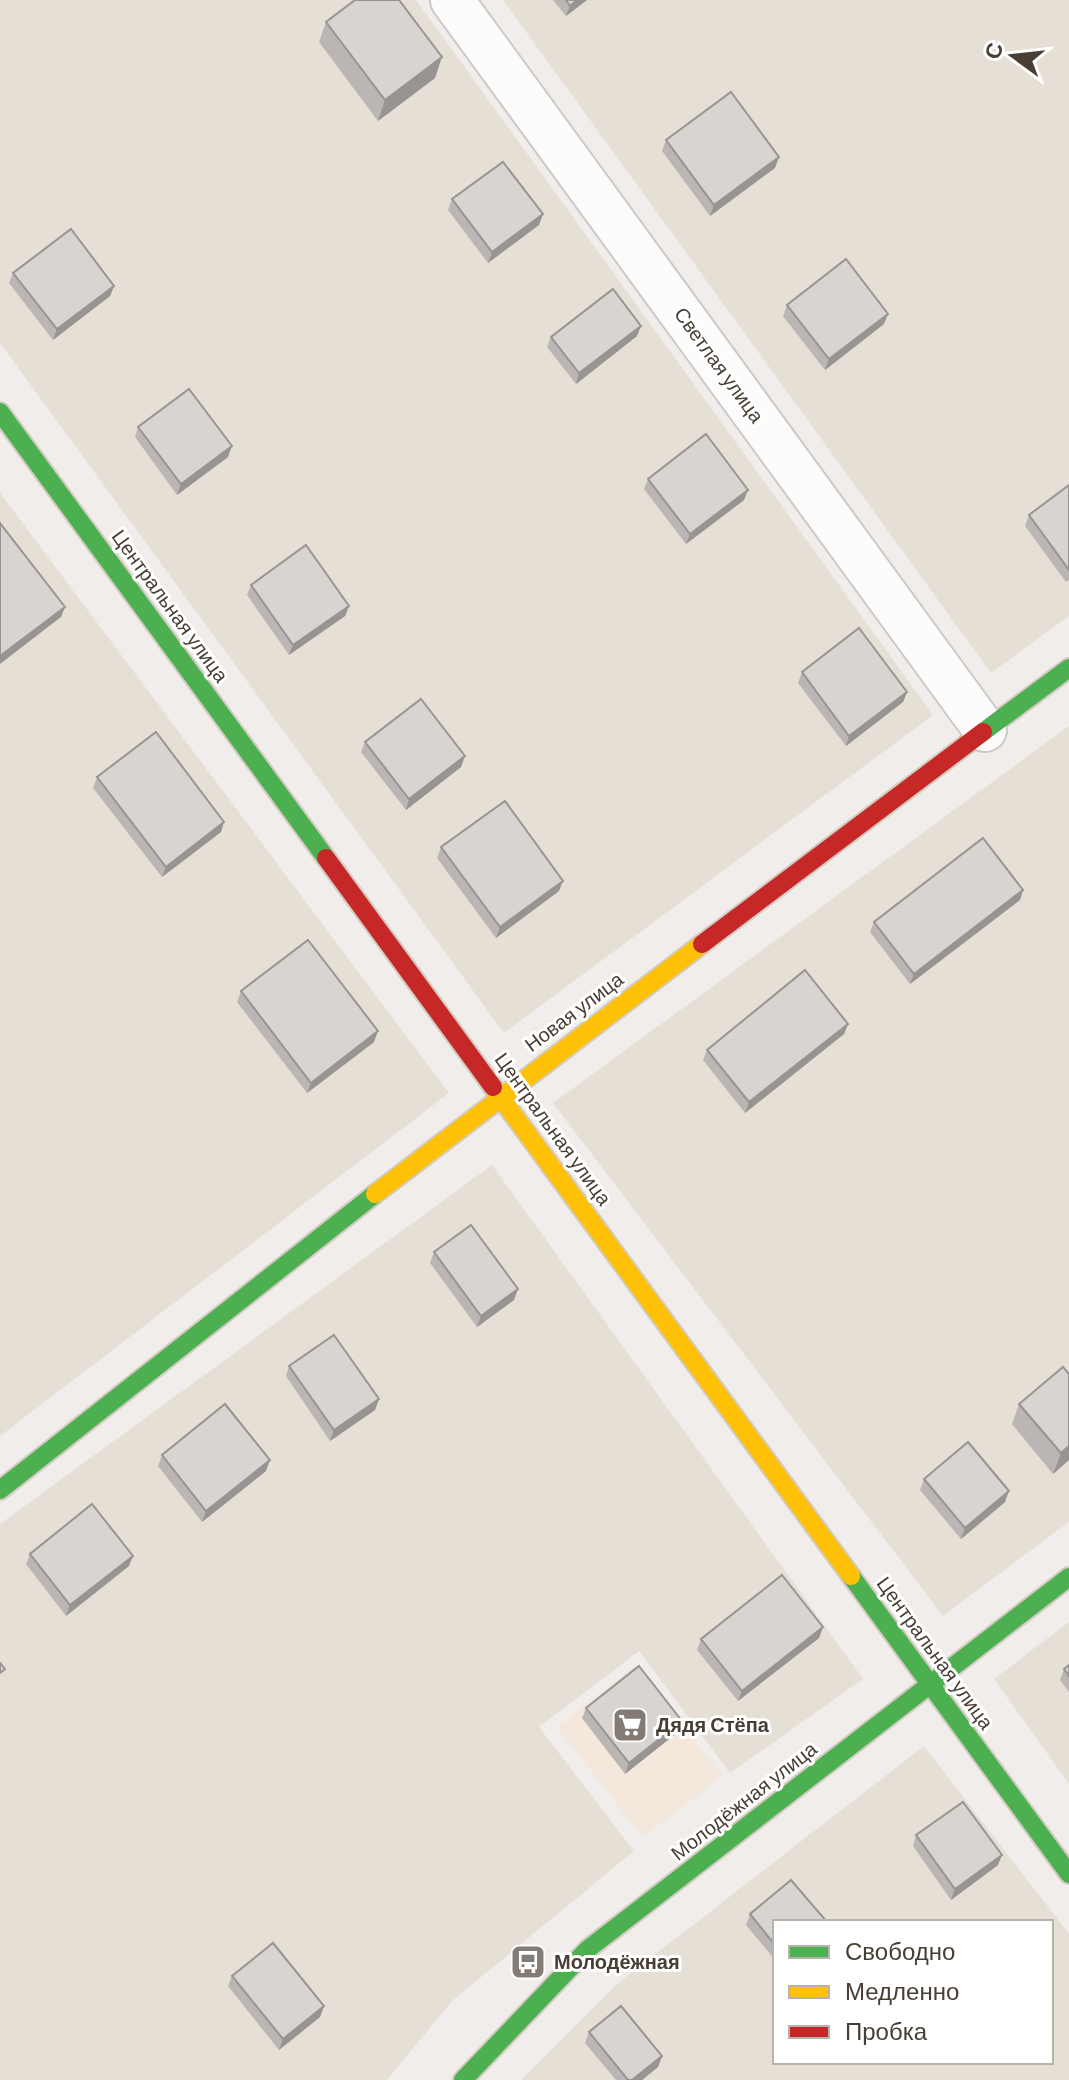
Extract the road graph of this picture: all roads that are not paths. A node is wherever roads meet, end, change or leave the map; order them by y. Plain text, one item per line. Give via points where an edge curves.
1 (452, 0) edge
2 (0, 412) edge
3 (1069, 668) edge
4 (985, 730) junction
5 (501, 1095) junction
6 (0, 1490) edge
7 (1069, 1577) edge
8 (930, 1685) junction
9 (1069, 1874) edge
10 (463, 2080) edge

1 - 4 street, Светлая улица
2 - 5 street, Центральная улица
3 - 4 street, Новая улица
4 - 5 street, Новая улица
5 - 6 street, Новая улица
5 - 8 street, Центральная улица
7 - 8 street, Молодёжная улица
8 - 9 street, Центральная улица
8 - 10 street, Молодёжная улица via 588,1949

